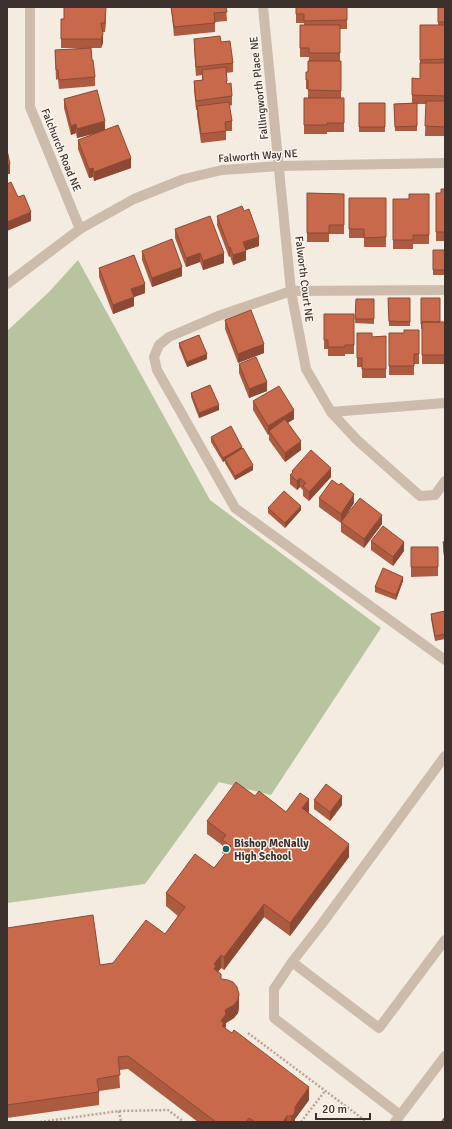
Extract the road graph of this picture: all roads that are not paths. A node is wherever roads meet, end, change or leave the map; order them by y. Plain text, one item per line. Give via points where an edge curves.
1 (30, 7) edge
2 (263, 7) edge
3 (445, 163) edge
4 (280, 166) junction
5 (80, 229) junction
6 (7, 284) edge
7 (445, 290) edge
8 (291, 291) junction
9 (445, 403) edge
10 (331, 412) junction
11 (445, 481) edge
12 (445, 660) edge
13 (445, 756) edge
14 (441, 770) edge
15 (445, 940) edge
16 (292, 962) junction
17 (445, 1056) edge
18 (397, 1119) edge

1 - 5 street, Falchurch Road NE via 30,107
2 - 4 street, Fallingworth Place NE
3 - 4 street, Falworth Way NE
4 - 5 street, Falworth Way NE via 222,170 184,179 134,198
4 - 8 street, Falworth Court NE
5 - 6 street, Falworth Way NE
7 - 8 street
8 - 10 street, Falworth Court NE via 306,369
8 - 12 street via 218,316 169,337 159,345 154,357 157,370 235,508
9 - 10 street
10 - 11 street, Falworth Court NE via 357,440 420,496 435,494
13 - 14 street
14 - 16 street
15 - 16 street via 379,1028
16 - 18 street via 274,989 274,1018
17 - 18 street

